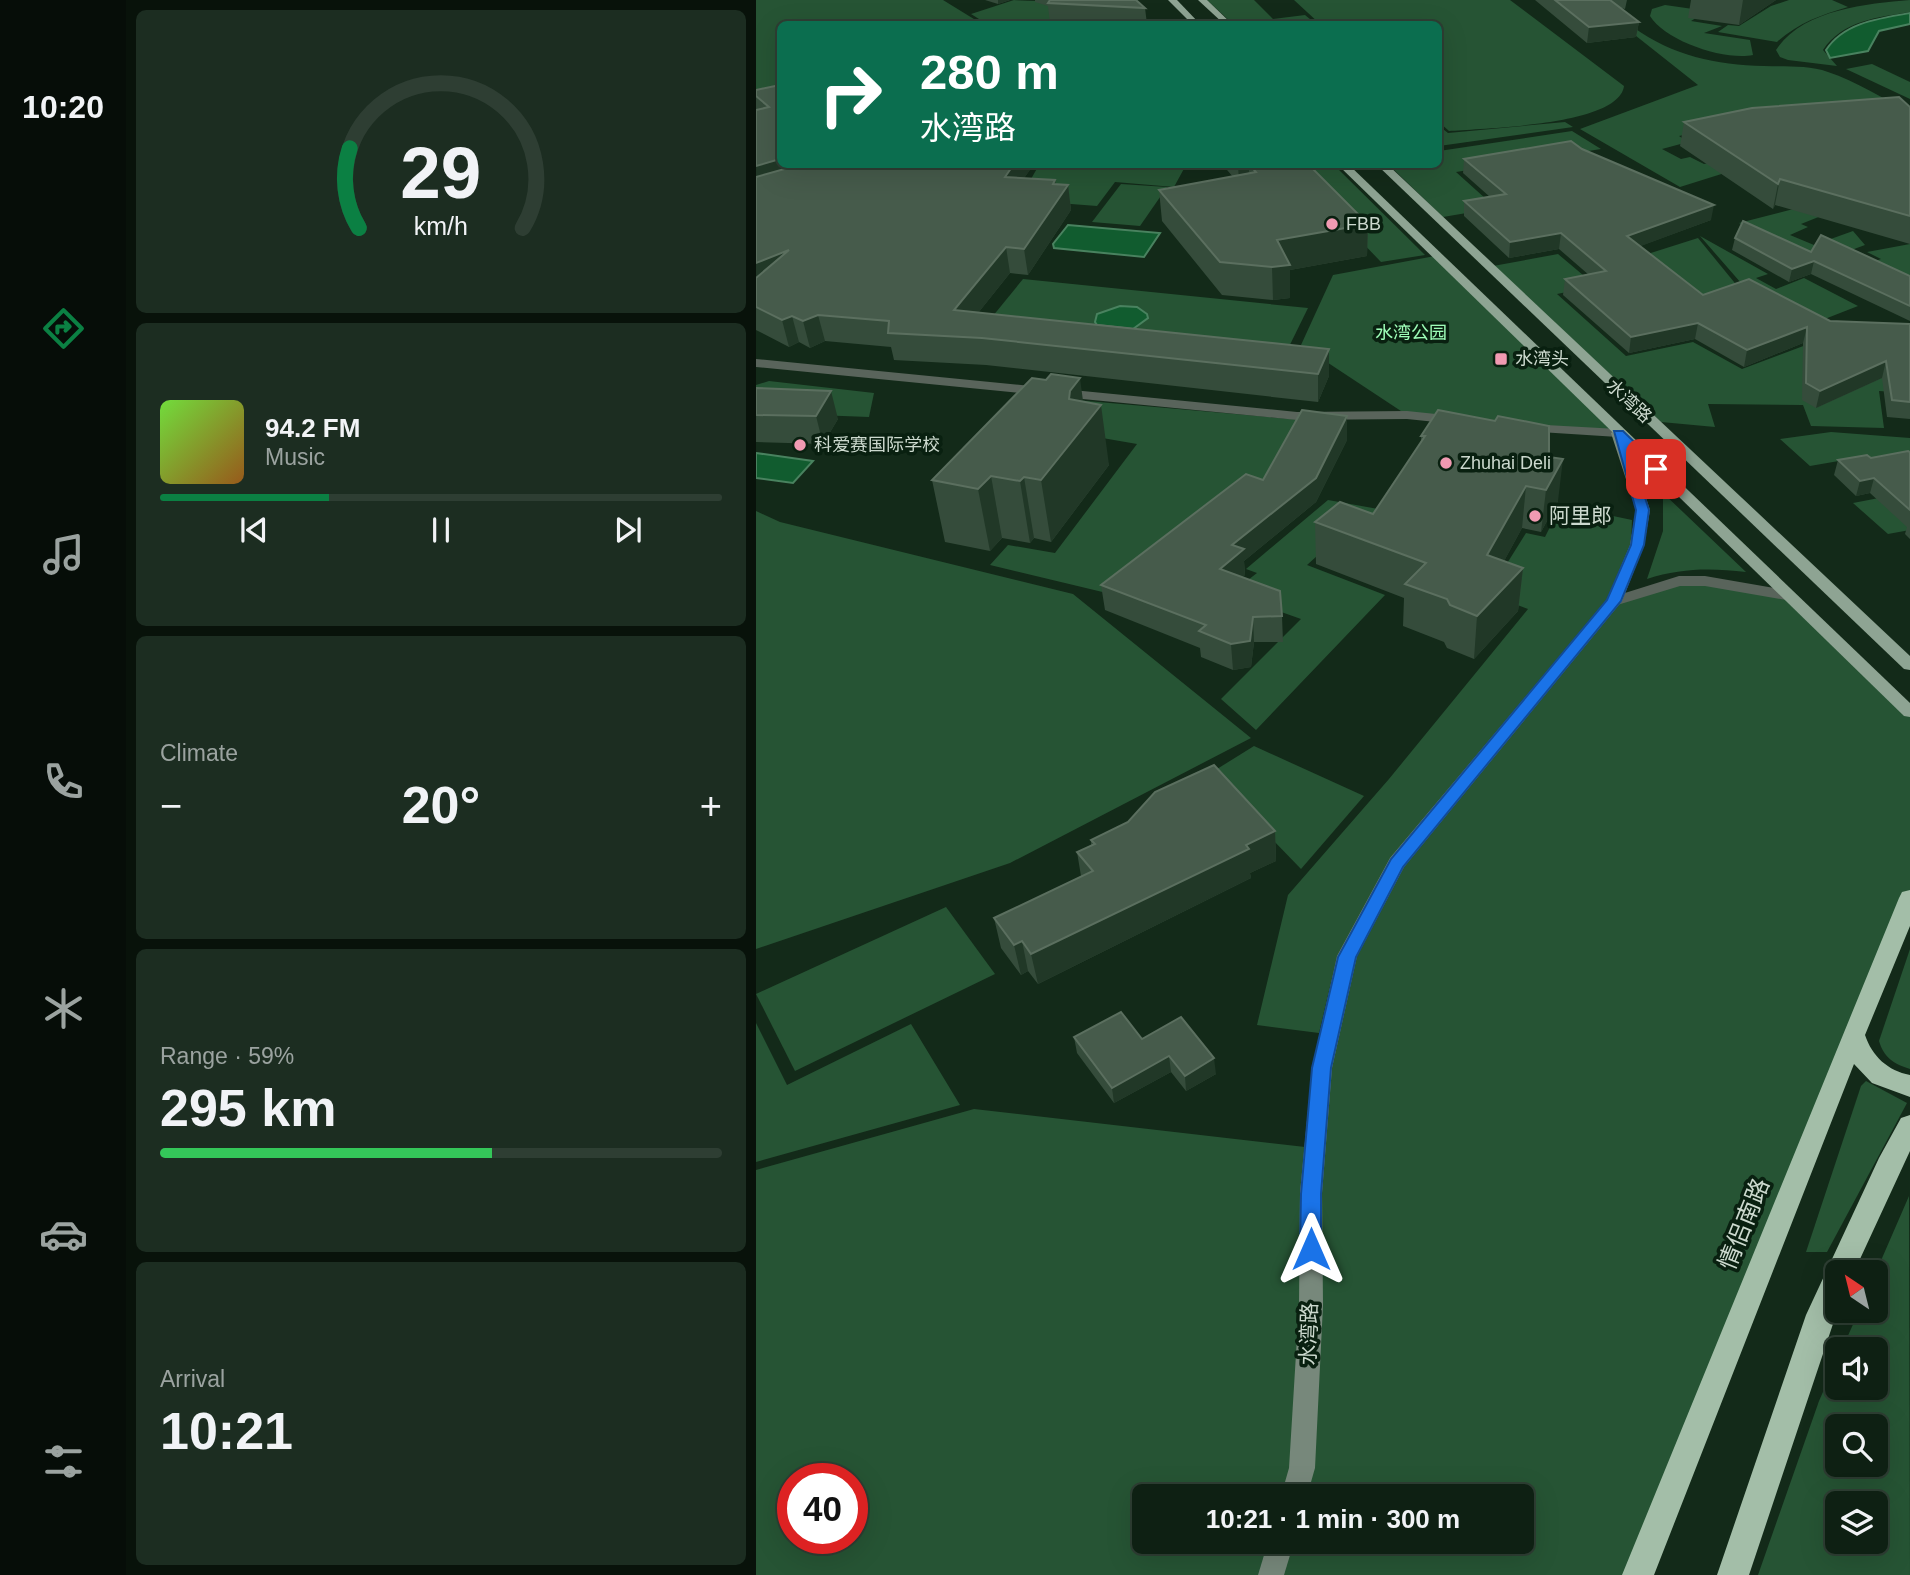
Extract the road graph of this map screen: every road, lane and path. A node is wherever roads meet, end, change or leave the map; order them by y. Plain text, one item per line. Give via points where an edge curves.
1 (1172, 0) edge
2 (1202, 0) edge
3 (1193, 21) edge
4 (1225, 21) edge
5 (1346, 168) edge
6 (1385, 168) edge
7 (756, 363) edge
8 (1475, 422) edge
9 (1512, 426) edge
10 (1618, 433) junction
11 (1786, 595) junction
12 (1614, 601) junction
13 (1910, 665) edge
14 (1910, 712) edge
15 (1910, 898) edge
16 (1853, 1035) junction
17 (1910, 1086) edge
18 (1910, 1126) edge
19 (1845, 1260) edge
20 (1825, 1305) edge
21 (1298, 1484) edge
22 (1277, 1554) edge
23 (1271, 1575) edge
24 (1639, 1575) edge
25 (1733, 1575) edge

1 - 3 main road
2 - 4 main road
5 - 10 main road, 水湾路
6 - 13 main road, 水湾路
7 - 8 street via 1297,416 1407,415
9 - 10 street
10 - 11 main road, 水湾路
10 - 12 street, 水湾路 via 1643,510 1637,545
11 - 12 street via 1679,581
11 - 14 main road, 水湾路
12 - 21 street, 水湾路 via 1397,863 1347,957 1322,1068 1311,1194 1303,1468
15 - 16 highway, 情侣南路
16 - 17 highway via 1865,1062 1879,1074
16 - 24 highway, 情侣南路
18 - 19 highway
20 - 25 highway
22 - 23 street

